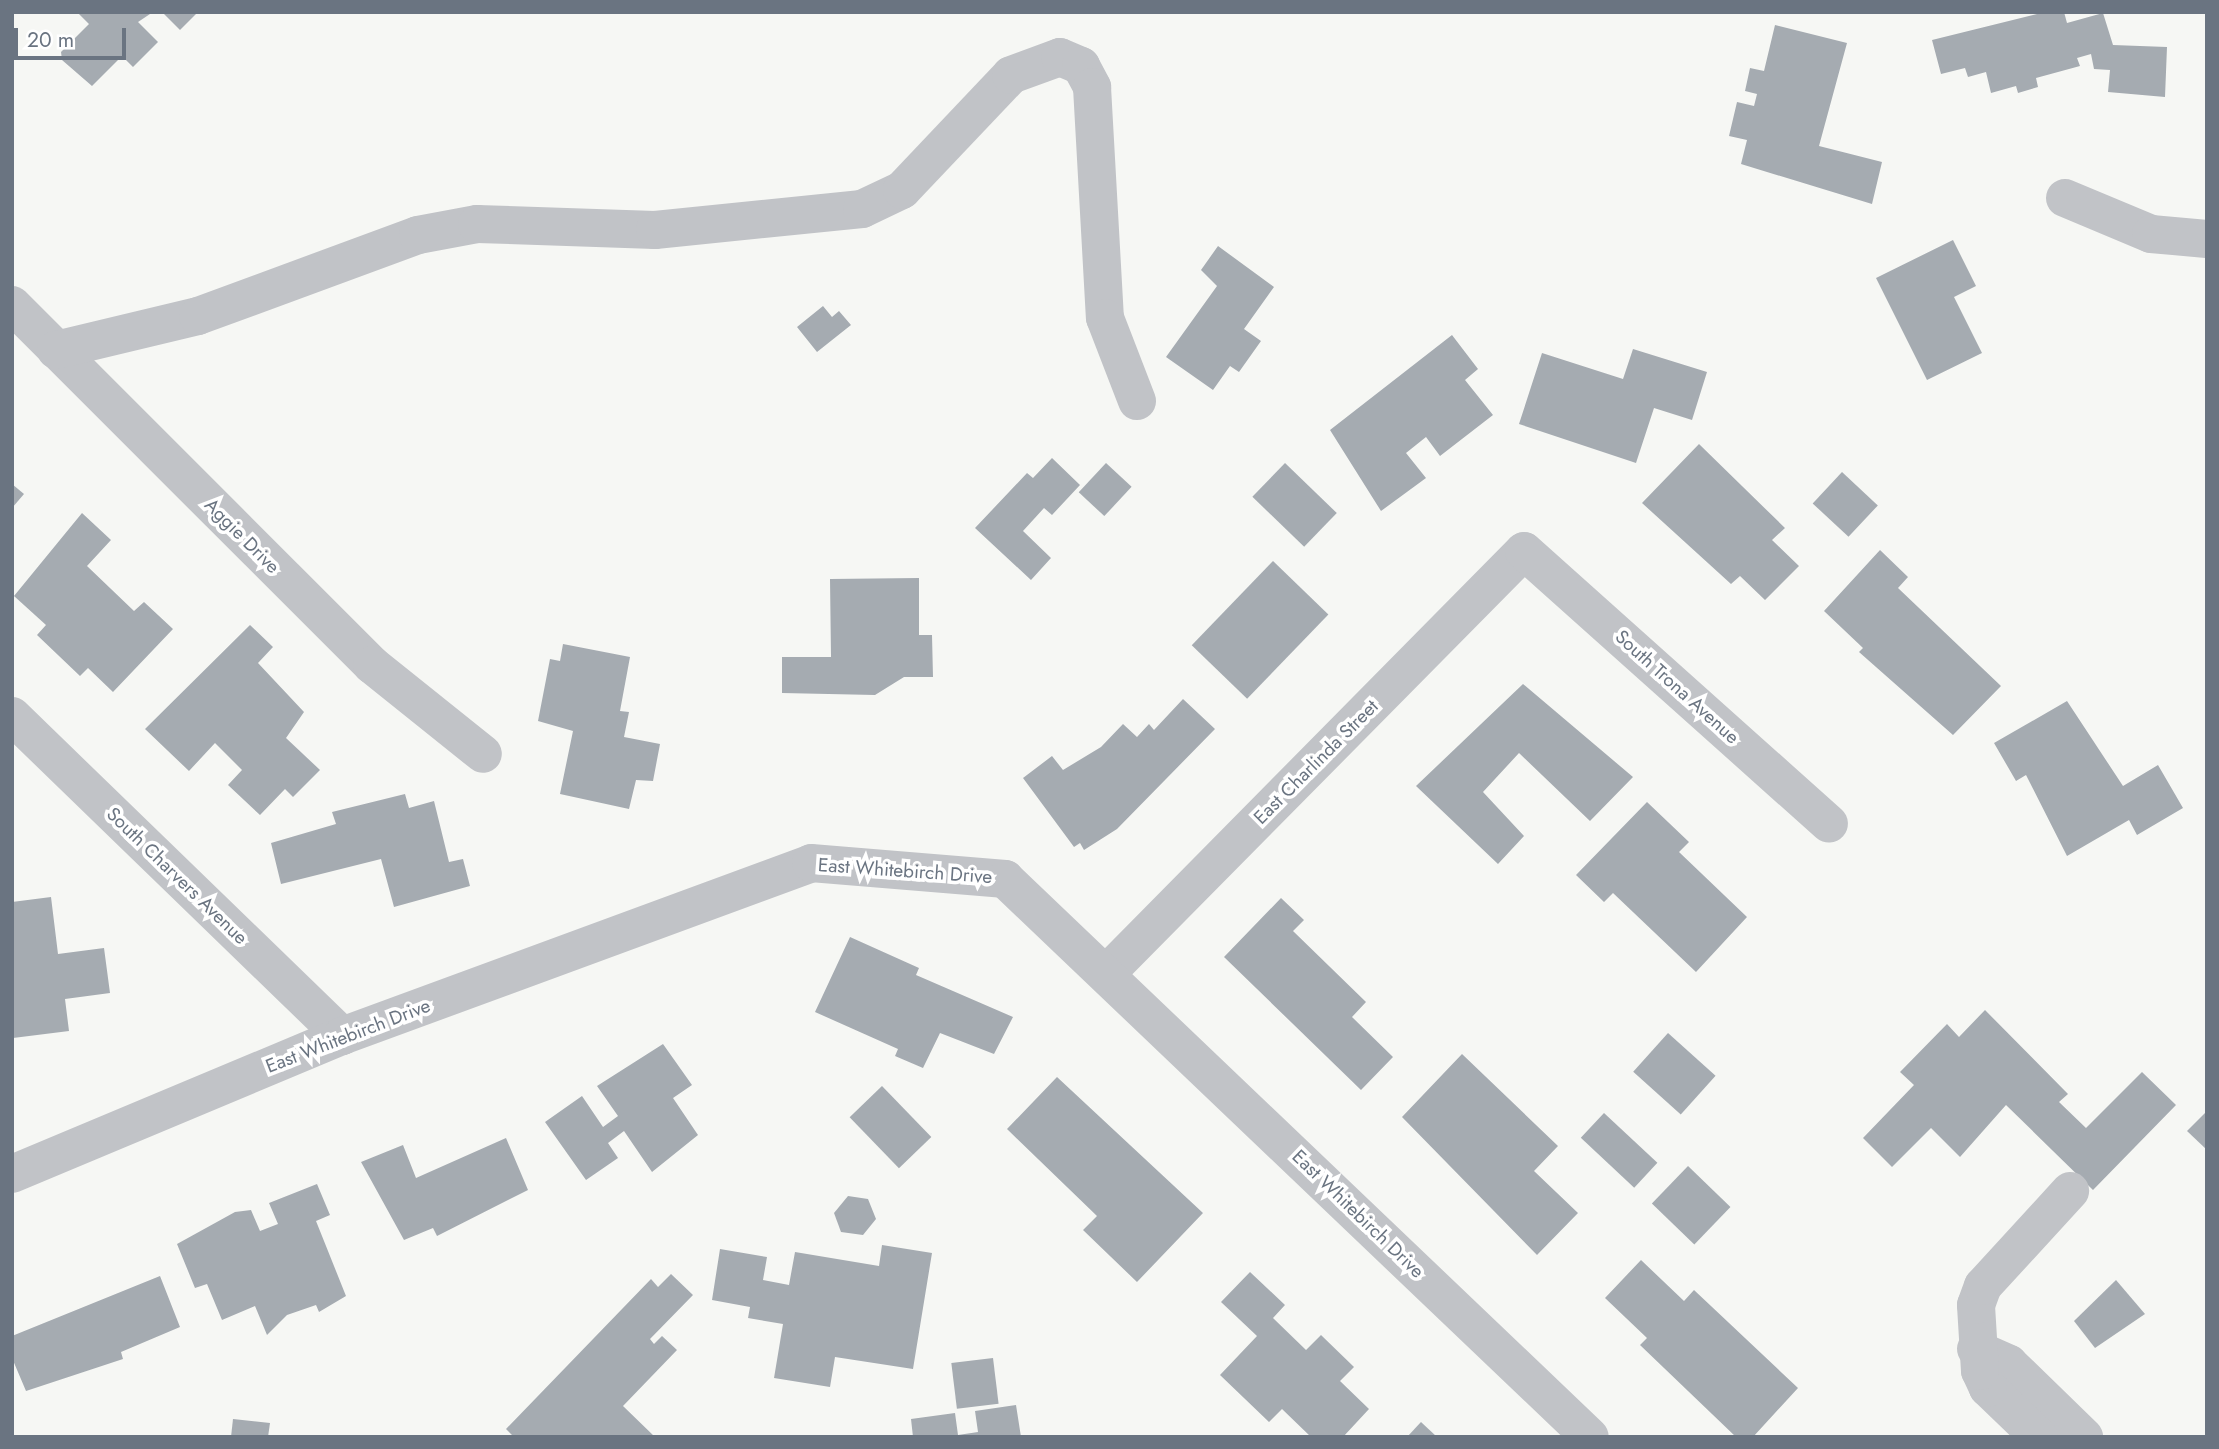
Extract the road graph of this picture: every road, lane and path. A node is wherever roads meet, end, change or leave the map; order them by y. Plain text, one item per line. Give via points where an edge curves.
1 (2065, 198) dead end
2 (2207, 239) edge
3 (12, 305) edge
4 (56, 350) junction
5 (1138, 401) dead end
6 (1524, 551) joint
7 (12, 716) edge
8 (483, 754) dead end
9 (1829, 824) dead end
10 (1107, 973) junction
11 (342, 1036) junction
12 (12, 1174) edge
13 (2070, 1191) dead end
14 (1976, 1349) junction
15 (1590, 1437) edge
16 (2039, 1437) edge
17 (2084, 1437) edge

1 - 2 street via 2151,234
3 - 4 street, Aggie Drive
4 - 5 street via 198,316 418,235 477,223 655,230 862,209 902,190 1011,75 1060,57 1081,65 1092,87 1105,318
4 - 8 street, Aggie Drive via 372,665
6 - 9 street, South Trona Avenue
6 - 10 street, East Charlinda Street
7 - 11 street, South Charvers Avenue
10 - 11 street, East Whitebirch Drive via 1005,879 811,863
10 - 15 street, East Whitebirch Drive
11 - 12 street, East Whitebirch Drive
13 - 14 street via 1983,1286 1976,1305
14 - 16 street via 1988,1388
14 - 17 street via 2009,1364

